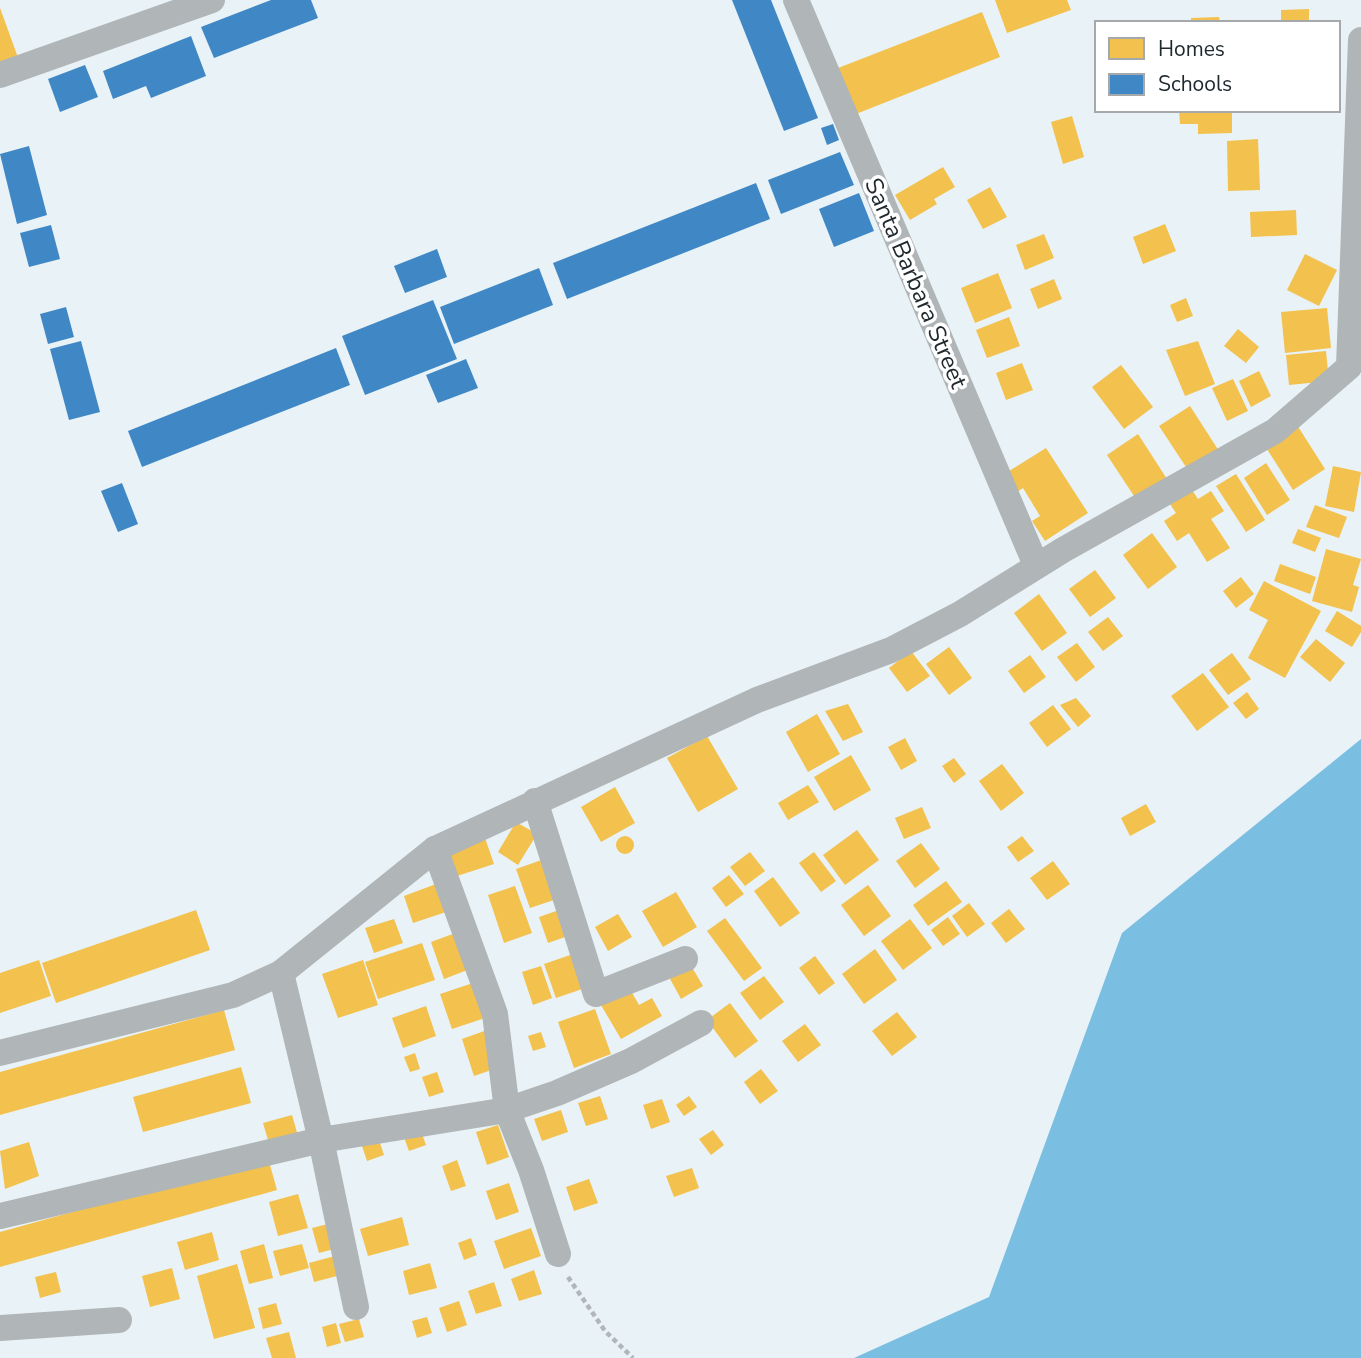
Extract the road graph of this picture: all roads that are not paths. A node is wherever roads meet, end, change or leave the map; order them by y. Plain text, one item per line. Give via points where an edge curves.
1 (212, 0) edge
2 (796, 0) edge
3 (1361, 40) edge
4 (0, 75) edge
5 (1036, 565) junction
6 (535, 801) junction
7 (435, 849) junction
8 (685, 959) dead end
9 (281, 972) junction
10 (701, 1023) dead end
11 (0, 1053) edge
12 (507, 1110) junction
13 (321, 1140) junction
14 (0, 1216) edge
15 (558, 1254) road end
16 (356, 1307) dead end
17 (118, 1320) dead end
18 (0, 1328) edge

1 - 4 street
2 - 5 street, Santa Barbara Street
3 - 5 street via 1349,367 1275,431
5 - 6 street via 960,614 891,650 757,700
6 - 7 street
6 - 8 street via 596,993
7 - 9 street
7 - 12 street via 495,1014
9 - 11 street via 233,995
9 - 13 street
10 - 12 street via 631,1061
12 - 13 street
12 - 15 street
13 - 14 street
13 - 16 street
17 - 18 street

